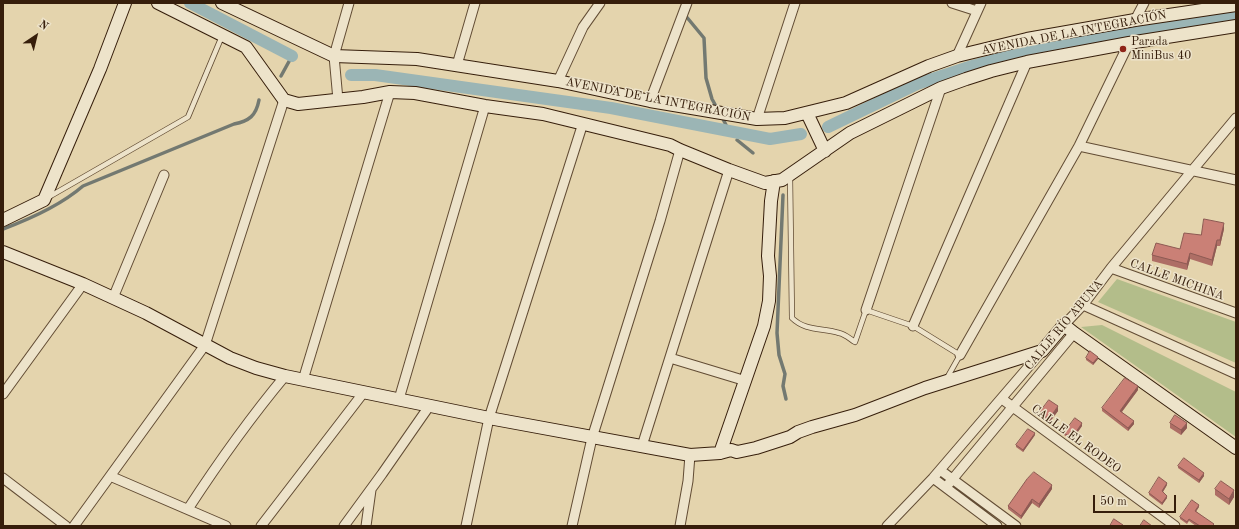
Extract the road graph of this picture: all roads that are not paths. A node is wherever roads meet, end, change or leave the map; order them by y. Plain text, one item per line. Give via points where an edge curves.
1 (125, 3) edge
2 (158, 3) edge
3 (222, 3) edge
4 (349, 3) edge
5 (475, 3) edge
6 (600, 3) edge
7 (687, 3) edge
8 (795, 3) edge
9 (952, 3) edge
10 (1144, 3) edge
11 (1232, 5) edge
12 (979, 7) edge
13 (1135, 20) junction
14 (1236, 26) edge
15 (223, 34) junction
16 (1129, 43) junction
17 (334, 56) junction
18 (957, 56) junction
19 (1027, 62) junction
20 (457, 65) junction
21 (558, 81) junction
22 (941, 88) junction
23 (390, 92) junction
24 (284, 100) junction
25 (338, 100) junction
26 (650, 101) junction
27 (485, 106) junction
28 (807, 113) junction
29 (1236, 118) edge
30 (757, 119) junction
31 (583, 123) junction
32 (1079, 146) junction
33 (680, 150) junction
34 (825, 152) junction
35 (729, 170) junction
36 (1194, 171) junction
37 (164, 175) dead end
38 (790, 176) junction
39 (1236, 180) edge
40 (774, 181) junction
41 (44, 200) junction
42 (3, 220) edge
43 (3, 252) edge
44 (1111, 268) junction
45 (83, 284) junction
46 (113, 298) junction
47 (1083, 305) junction
48 (866, 310) junction
49 (1236, 313) edge
50 (1064, 325) junction
51 (913, 326) junction
52 (1074, 333) junction
53 (205, 346) junction
54 (1042, 351) junction
55 (960, 355) junction
56 (670, 358) junction
57 (1236, 374) edge
58 (285, 376) junction
59 (303, 380) junction
60 (946, 381) junction
61 (746, 382) junction
62 (364, 392) junction
63 (3, 394) edge
64 (399, 399) junction
65 (1002, 400) junction
66 (430, 405) junction
67 (1012, 407) junction
68 (489, 418) junction
69 (592, 438) junction
70 (642, 446) junction
71 (1236, 448) edge
72 (720, 453) junction
73 (690, 455) junction
74 (940, 470) junction
75 (110, 476) junction
76 (3, 478) edge
77 (933, 478) junction
78 (953, 479) junction
79 (946, 488) junction
80 (372, 489) junction
81 (188, 509) junction
82 (66, 526) edge
83 (74, 526) edge
84 (226, 526) edge
85 (261, 526) edge
86 (344, 526) edge
87 (366, 526) edge
88 (466, 526) edge
89 (572, 526) edge
90 (680, 526) edge
91 (887, 526) edge
92 (997, 526) edge
93 (1016, 526) edge
94 (1176, 526) edge

1 - 41 main road
2 - 15 main road
3 - 17 main road, AVENIDA DE LA INTEGRACIÓN
4 - 17 street
5 - 20 street
6 - 21 street via 583,27
7 - 26 street
8 - 30 street
9 - 12 street
10 - 13 street
11 - 13 main road, AVENIDA DE LA INTEGRACIÓN
12 - 18 street
13 - 18 main road, AVENIDA DE LA INTEGRACIÓN via 1027,39
14 - 16 main road, AVENIDA DE LA INTEGRACIÓN
15 - 24 main road via 246,47
15 - 41 lane via 188,117
16 - 19 main road, AVENIDA DE LA INTEGRACIÓN
16 - 32 street
17 - 20 main road, AVENIDA DE LA INTEGRACIÓN via 417,59
17 - 25 street
18 - 28 main road, AVENIDA DE LA INTEGRACIÓN via 846,103
19 - 22 main road, AVENIDA DE LA INTEGRACIÓN
19 - 51 street
20 - 21 main road, AVENIDA DE LA INTEGRACIÓN
21 - 26 main road, AVENIDA DE LA INTEGRACIÓN
22 - 34 main road, AVENIDA DE LA INTEGRACIÓN via 850,132
22 - 48 street
23 - 25 main road, AVENIDA DE LA INTEGRACIÓN
23 - 27 main road, AVENIDA DE LA INTEGRACIÓN via 416,93
23 - 59 street
24 - 25 main road, AVENIDA DE LA INTEGRACIÓN via 298,104
24 - 53 street
26 - 30 main road, AVENIDA DE LA INTEGRACIÓN
27 - 31 main road, AVENIDA DE LA INTEGRACIÓN via 543,114
27 - 64 street
28 - 30 main road, AVENIDA DE LA INTEGRACIÓN via 785,118
28 - 34 main road
29 - 36 street, CALLE RÍO ABUNA
31 - 33 main road, AVENIDA DE LA INTEGRACIÓN via 670,145
31 - 68 street
32 - 36 street
32 - 55 street
33 - 35 main road, AVENIDA DE LA INTEGRACIÓN
33 - 69 street
34 - 38 main road, AVENIDA DE LA INTEGRACIÓN
35 - 40 main road, AVENIDA DE LA INTEGRACIÓN via 765,183
35 - 56 street
36 - 39 street
36 - 44 street, CALLE RÍO ABUNA
37 - 46 street
38 - 40 main road, AVENIDA DE LA INTEGRACIÓN
38 - 48 lane via 792,318 807,328 841,333 855,342
40 - 61 main road via 768,256 769,301 764,326
41 - 42 main road
43 - 45 main road
44 - 47 street, CALLE RÍO ABUNA
44 - 49 street, CALLE MICHINA
45 - 46 main road
45 - 63 street
46 - 53 main road
47 - 50 street, CALLE RÍO ABUNA
47 - 57 street
48 - 51 lane
50 - 52 main road
50 - 54 main road, CALLE RÍO ABUNA
51 - 55 lane
52 - 67 street
52 - 71 main road
53 - 58 main road via 256,368
53 - 75 street
54 - 60 main road
54 - 65 street, CALLE RÍO ABUNA
55 - 60 lane
56 - 61 street
56 - 70 street
58 - 59 main road
58 - 81 street via 262,403
59 - 62 main road
60 - 72 main road via 855,415 798,432 790,438 756,448
61 - 72 main road
62 - 64 main road
62 - 85 street
64 - 66 main road
65 - 67 street, CALLE EL RODEO
65 - 74 street, CALLE RÍO ABUNA
66 - 68 main road
66 - 80 street
67 - 78 street
67 - 94 street, CALLE EL RODEO
68 - 69 main road
68 - 88 street
69 - 70 main road
69 - 89 street
70 - 73 main road
72 - 73 main road
73 - 90 street
74 - 77 street, CALLE RÍO ABUNA
74 - 78 street
75 - 81 street
75 - 83 street
76 - 82 street
77 - 79 street
77 - 91 street, CALLE RÍO ABUNA
78 - 79 street
78 - 93 street
79 - 92 street
80 - 86 street
80 - 87 street
81 - 84 street

